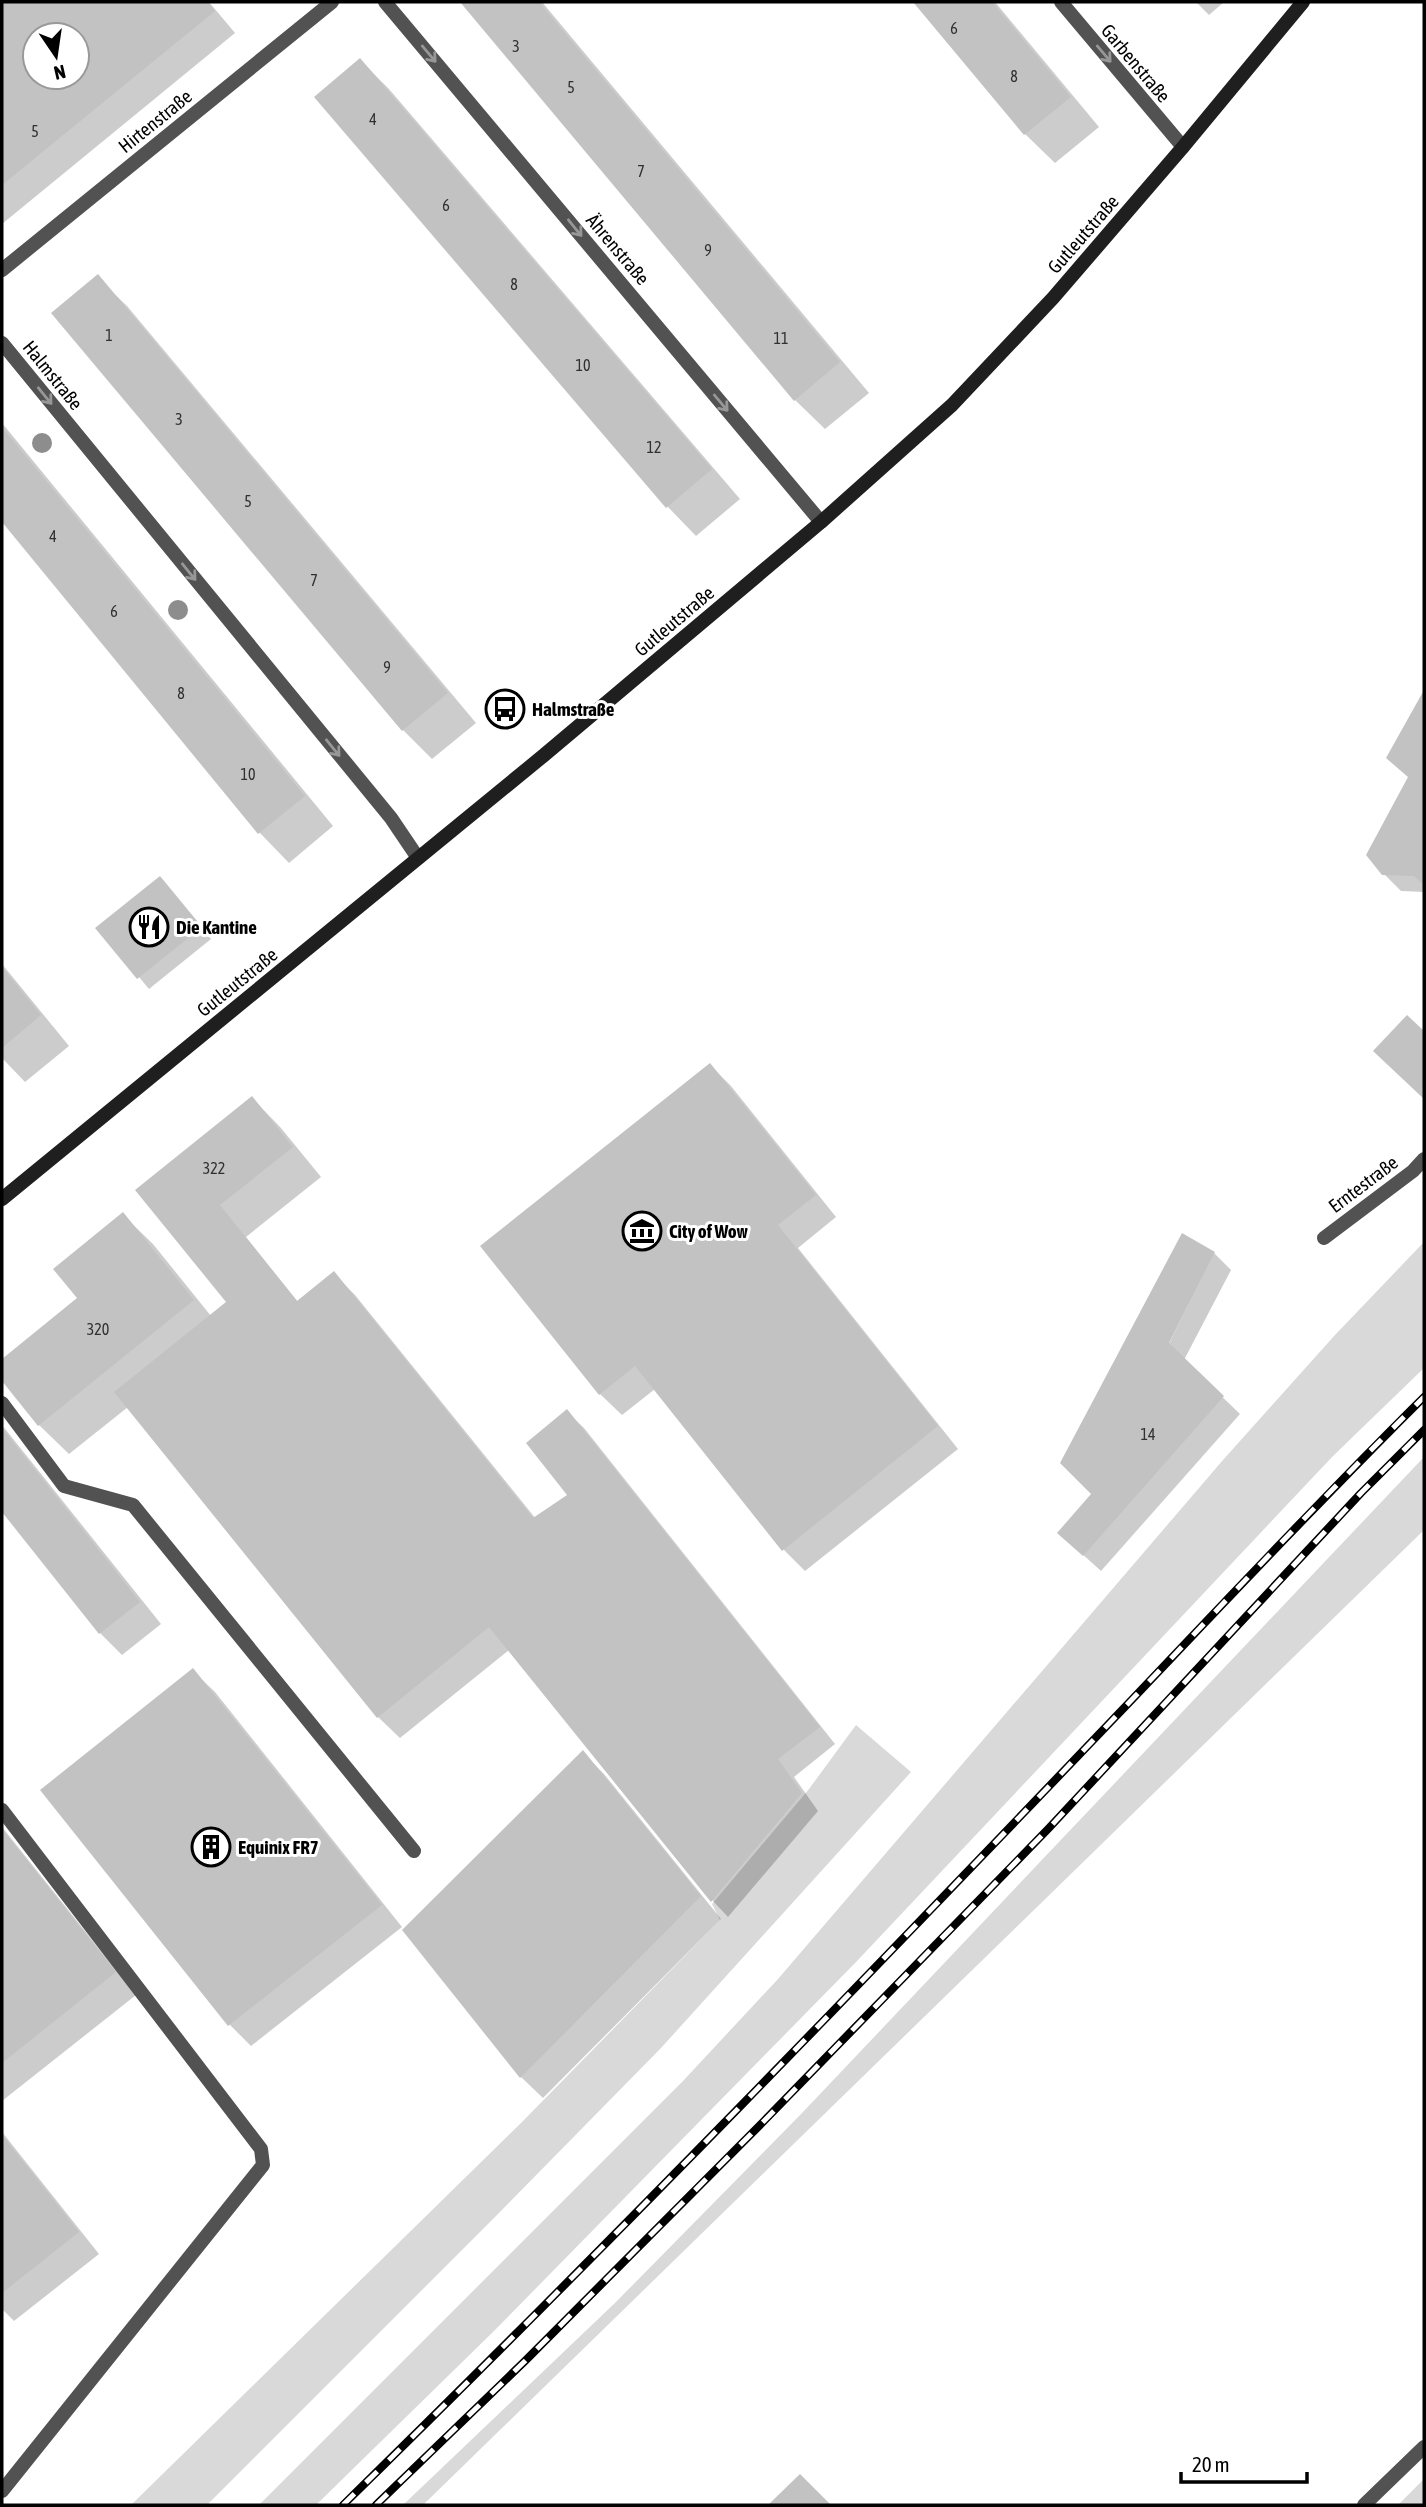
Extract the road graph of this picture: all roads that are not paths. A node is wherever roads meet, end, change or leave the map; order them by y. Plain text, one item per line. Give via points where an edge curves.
1 (332, 2) edge
2 (385, 2) edge
3 (1060, 2) edge
4 (1303, 2) edge
5 (1183, 147) junction
6 (2, 270) edge
7 (2, 343) edge
8 (821, 522) junction
9 (418, 858) junction
10 (1424, 1159) edge
11 (2, 1199) edge
12 (1324, 1238) dead end
13 (2, 1403) edge
14 (2, 1810) edge
15 (414, 1851) dead end
16 (1424, 2447) edge
17 (2, 2491) edge
18 (1364, 2505) edge

1 - 6 street, Hirtenstraße
2 -> 8 street, Ährenstraße
3 -> 5 street, Garbenstraße
4 - 5 main road, Gutleutstraße
5 - 8 main road, Gutleutstraße via 1053,298 951,405
7 -> 9 street, Halmstraße via 391,818
8 - 9 main road, Gutleutstraße
9 - 11 main road, Gutleutstraße
10 - 12 street, Erntestraße
13 - 15 street via 64,1486 133,1505
14 - 17 street via 261,2149 263,2165
16 - 18 street

